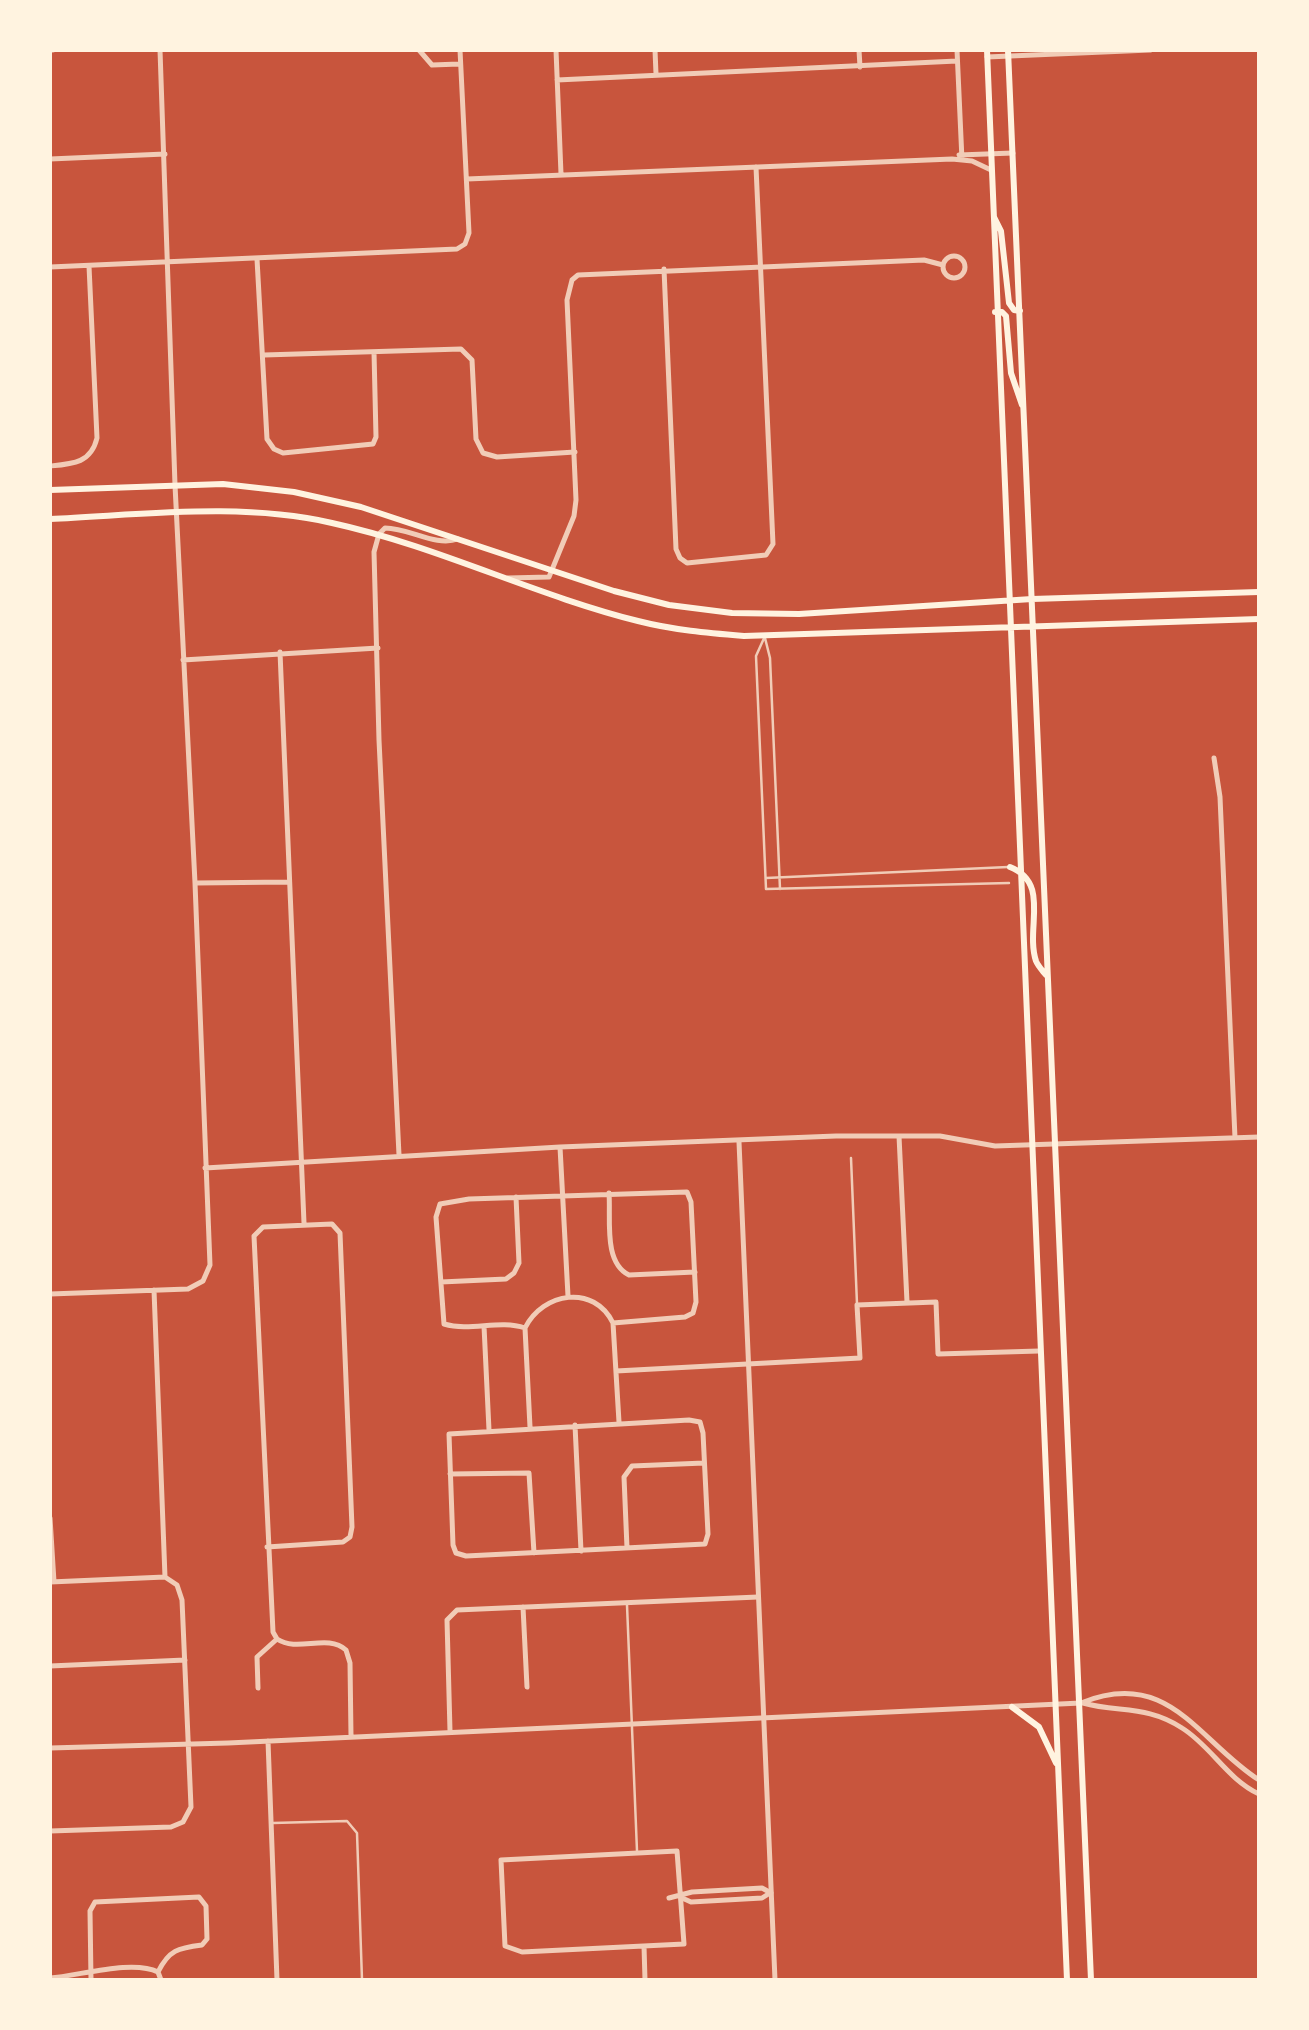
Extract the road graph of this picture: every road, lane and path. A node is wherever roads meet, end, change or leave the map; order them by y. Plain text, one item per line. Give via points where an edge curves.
1 (160, 50) edge
2 (419, 50) edge
3 (428, 50) edge
4 (460, 50) edge
5 (556, 50) edge
6 (655, 50) edge
7 (859, 50) edge
8 (956, 50) edge
9 (1150, 50) edge
10 (1075, 52) edge
11 (1008, 53) edge
12 (987, 54) edge
13 (428, 59) junction
14 (957, 60) junction
15 (460, 64) junction
16 (860, 66) junction
17 (656, 74) junction
18 (557, 80) junction
19 (990, 153) junction
20 (1013, 153) junction
21 (165, 154) junction
22 (961, 157) junction
23 (50, 159) edge
24 (756, 167) junction
25 (991, 170) junction
26 (561, 174) junction
27 (466, 179) junction
28 (992, 214) junction
29 (257, 259) junction
30 (168, 263) junction
31 (944, 264) junction
32 (89, 266) junction
33 (760, 266) junction
34 (50, 268) edge
35 (664, 269) junction
36 (1020, 310) junction
37 (995, 312) junction
38 (374, 352) junction
39 (264, 355) junction
40 (1024, 410) junction
41 (575, 452) junction
42 (50, 466) edge
43 (175, 485) junction
44 (50, 490) edge
45 (176, 513) junction
46 (50, 519) edge
47 (379, 534) junction
48 (458, 539) junction
49 (554, 569) junction
50 (508, 578) junction
51 (1259, 592) edge
52 (1032, 599) junction
53 (1008, 601) junction
54 (1259, 619) edge
55 (1032, 627) junction
56 (1009, 628) junction
57 (765, 636) junction
58 (378, 648) junction
59 (280, 652) junction
60 (183, 660) junction
61 (1214, 758) dead end
62 (1010, 867) joint
63 (1021, 871) junction
64 (766, 878) junction
65 (780, 878) junction
66 (288, 882) junction
67 (196, 883) junction
68 (1009, 883) dead end
69 (780, 888) junction
70 (1046, 976) junction
71 (899, 1136) junction
72 (1234, 1138) junction
73 (1259, 1138) edge
74 (739, 1142) junction
75 (1054, 1144) junction
76 (1030, 1146) junction
77 (560, 1147) junction
78 (399, 1155) junction
79 (851, 1158) dead end
80 (300, 1163) junction
81 (205, 1168) junction
82 (610, 1193) junction
83 (562, 1195) junction
84 (516, 1197) junction
85 (304, 1224) junction
86 (695, 1272) junction
87 (440, 1282) junction
88 (154, 1290) junction
89 (50, 1294) edge
90 (568, 1296) junction
91 (907, 1303) junction
92 (857, 1305) junction
93 (613, 1323) junction
94 (484, 1326) junction
95 (525, 1328) junction
96 (1040, 1351) junction
97 (748, 1365) junction
98 (616, 1372) junction
99 (619, 1422) junction
100 (576, 1425) junction
101 (530, 1427) junction
102 (489, 1430) junction
103 (704, 1463) junction
104 (450, 1474) junction
105 (50, 1518) edge
106 (266, 1546) junction
107 (628, 1549) junction
108 (582, 1551) junction
109 (534, 1553) junction
110 (166, 1577) junction
111 (52, 1582) edge
112 (758, 1597) junction
113 (627, 1603) junction
114 (523, 1608) junction
115 (276, 1639) junction
116 (184, 1660) junction
117 (50, 1666) edge
118 (527, 1686) dead end
119 (258, 1688) dead end
120 (1080, 1703) junction
121 (1056, 1704) junction
122 (1012, 1707) junction
123 (763, 1718) junction
124 (633, 1723) junction
125 (450, 1730) junction
126 (351, 1736) junction
127 (268, 1741) junction
128 (188, 1742) junction
129 (50, 1748) edge
130 (1058, 1768) junction
131 (1259, 1780) edge
132 (1259, 1794) edge
133 (271, 1822) junction
134 (50, 1831) edge
135 (637, 1853) junction
136 (771, 1893) junction
137 (680, 1897) junction
138 (669, 1898) dead end
139 (644, 1946) junction
140 (159, 1976) edge
141 (91, 1977) edge
142 (50, 1978) edge
143 (277, 1980) edge
144 (362, 1980) edge
145 (645, 1980) edge
146 (775, 1980) edge
147 (1067, 1980) edge
148 (1091, 1980) edge

1 - 21 street
2 - 13 street
3 - 13 street
4 - 15 street
5 - 18 street
6 - 17 street
7 - 16 street
8 - 14 street
9 - 10 street
10 - 11 street
11 - 12 street
11 - 20 main road
12 - 19 main road
13 - 15 street via 432,65
14 - 16 street
14 - 22 street
15 - 27 street
16 - 17 street
17 - 18 street
18 - 26 street
19 - 20 street
19 - 22 street
19 - 25 main road
20 - 36 main road
21 - 23 street
21 - 30 street
22 - 24 street
22 - 25 street
24 - 26 street
24 - 33 street
25 - 28 main road
26 - 27 street
27 - 29 street via 469,233 456,249
28 - 36 main road via 1002,232 1009,303
28 - 37 main road
29 - 30 street
29 - 39 street
30 - 32 street
30 - 43 street
31 - 31 street via 957,256 965,270 950,277
31 - 33 street
32 - 34 street
32 - 42 street via 98,438 82,462
33 - 35 street
33 - 35 street via 772,550 687,563 676,545
35 - 41 street via 585,272 572,280 567,300
36 - 40 main road
37 - 40 main road via 1006,316 1011,374
37 - 53 main road
38 - 39 street
38 - 39 street via 372,444 283,452 268,439
38 - 41 street via 468,353 483,454
40 - 52 main road
41 - 49 street via 576,500
43 - 44 main road
43 - 45 street
43 - 48 main road via 249,485 325,498
45 - 46 main road
45 - 47 main road via 290,516
45 - 60 street
47 - 48 street via 391,528 447,543
47 - 50 main road
47 - 58 street
48 - 49 main road
49 - 50 street via 545,580
49 - 53 main road via 669,605 732,613
50 - 57 main road via 651,624
51 - 52 main road
52 - 53 main road
52 - 55 main road
53 - 56 main road
54 - 55 main road
55 - 56 main road
55 - 70 main road
56 - 57 main road
56 - 63 main road
57 - 64 lane via 756,656
57 - 65 lane
58 - 59 street
58 - 78 street
59 - 60 street
59 - 66 street
60 - 67 street
61 - 72 street
62 - 63 main road
62 - 65 lane
63 - 70 main road via 1033,886 1036,961
63 - 76 main road
64 - 65 lane
64 - 69 lane via 766,889
65 - 69 lane
66 - 67 street
66 - 80 street
67 - 81 street
68 - 69 lane
70 - 75 main road
71 - 74 street
71 - 76 street
71 - 91 street
72 - 73 street
72 - 75 street
74 - 77 street
74 - 97 street
75 - 76 street
75 - 120 main road
76 - 96 main road
77 - 78 street
77 - 83 street
78 - 80 street
79 - 92 lane
80 - 81 street
80 - 85 street
81 - 88 street via 210,1265 203,1282
82 - 83 street
82 - 86 street via 612,1250 620,1270
82 - 86 street via 688,1195
83 - 84 street
83 - 90 street
84 - 87 street via 514,1273
84 - 87 street via 439,1205
85 - 106 street via 263,1227 254,1236
85 - 106 street via 332,1224 340,1233 352,1528 343,1542
86 - 93 street via 694,1309 684,1317
87 - 94 street via 444,1324
88 - 89 street
88 - 110 street
90 - 93 street via 594,1303
90 - 95 street via 543,1306
91 - 92 street
91 - 96 street via 936,1302 938,1354
92 - 97 street via 860,1358
93 - 98 street
94 - 95 street
94 - 102 street
95 - 101 street
96 - 121 main road
97 - 98 street
97 - 112 street
98 - 99 street
99 - 100 street
99 - 103 street via 700,1422
100 - 101 street
100 - 108 street
101 - 102 street
102 - 104 street via 449,1436
103 - 107 street via 632,1466 624,1477
103 - 107 street via 705,1544
104 - 109 street via 459,1554
104 - 109 street via 528,1473
105 - 111 street
106 - 115 street
107 - 108 street
108 - 109 street
110 - 111 street
110 - 116 street via 182,1600
112 - 113 street
112 - 123 street
113 - 114 street
113 - 124 lane
114 - 118 street
114 - 125 street via 457,1610 447,1620
115 - 119 street via 257,1657
115 - 126 street via 288,1646 334,1642 346,1650
116 - 117 street
116 - 128 street
120 - 121 street
120 - 131 street via 1128,1695 1168,1705
120 - 132 street via 1134,1708 1178,1725
120 - 148 main road
121 - 122 street
121 - 130 main road
122 - 123 street
122 - 130 main road via 1038,1727
123 - 124 street
123 - 136 street
124 - 125 street
124 - 135 lane
125 - 126 street
126 - 127 street
127 - 128 street
127 - 133 street
128 - 129 street
128 - 134 street via 190,1807 184,1822
130 - 147 main road
133 - 143 street
133 - 144 lane via 353,1826
135 - 137 street via 678,1851
135 - 139 street via 500,1860 505,1946 522,1952
136 - 137 street via 690,1902
136 - 146 street
137 - 138 street
137 - 139 street via 684,1944
139 - 145 street
140 - 141 street via 150,1968
140 - 141 street via 176,1948 207,1939 203,1899 98,1900 90,1910
141 - 142 street

